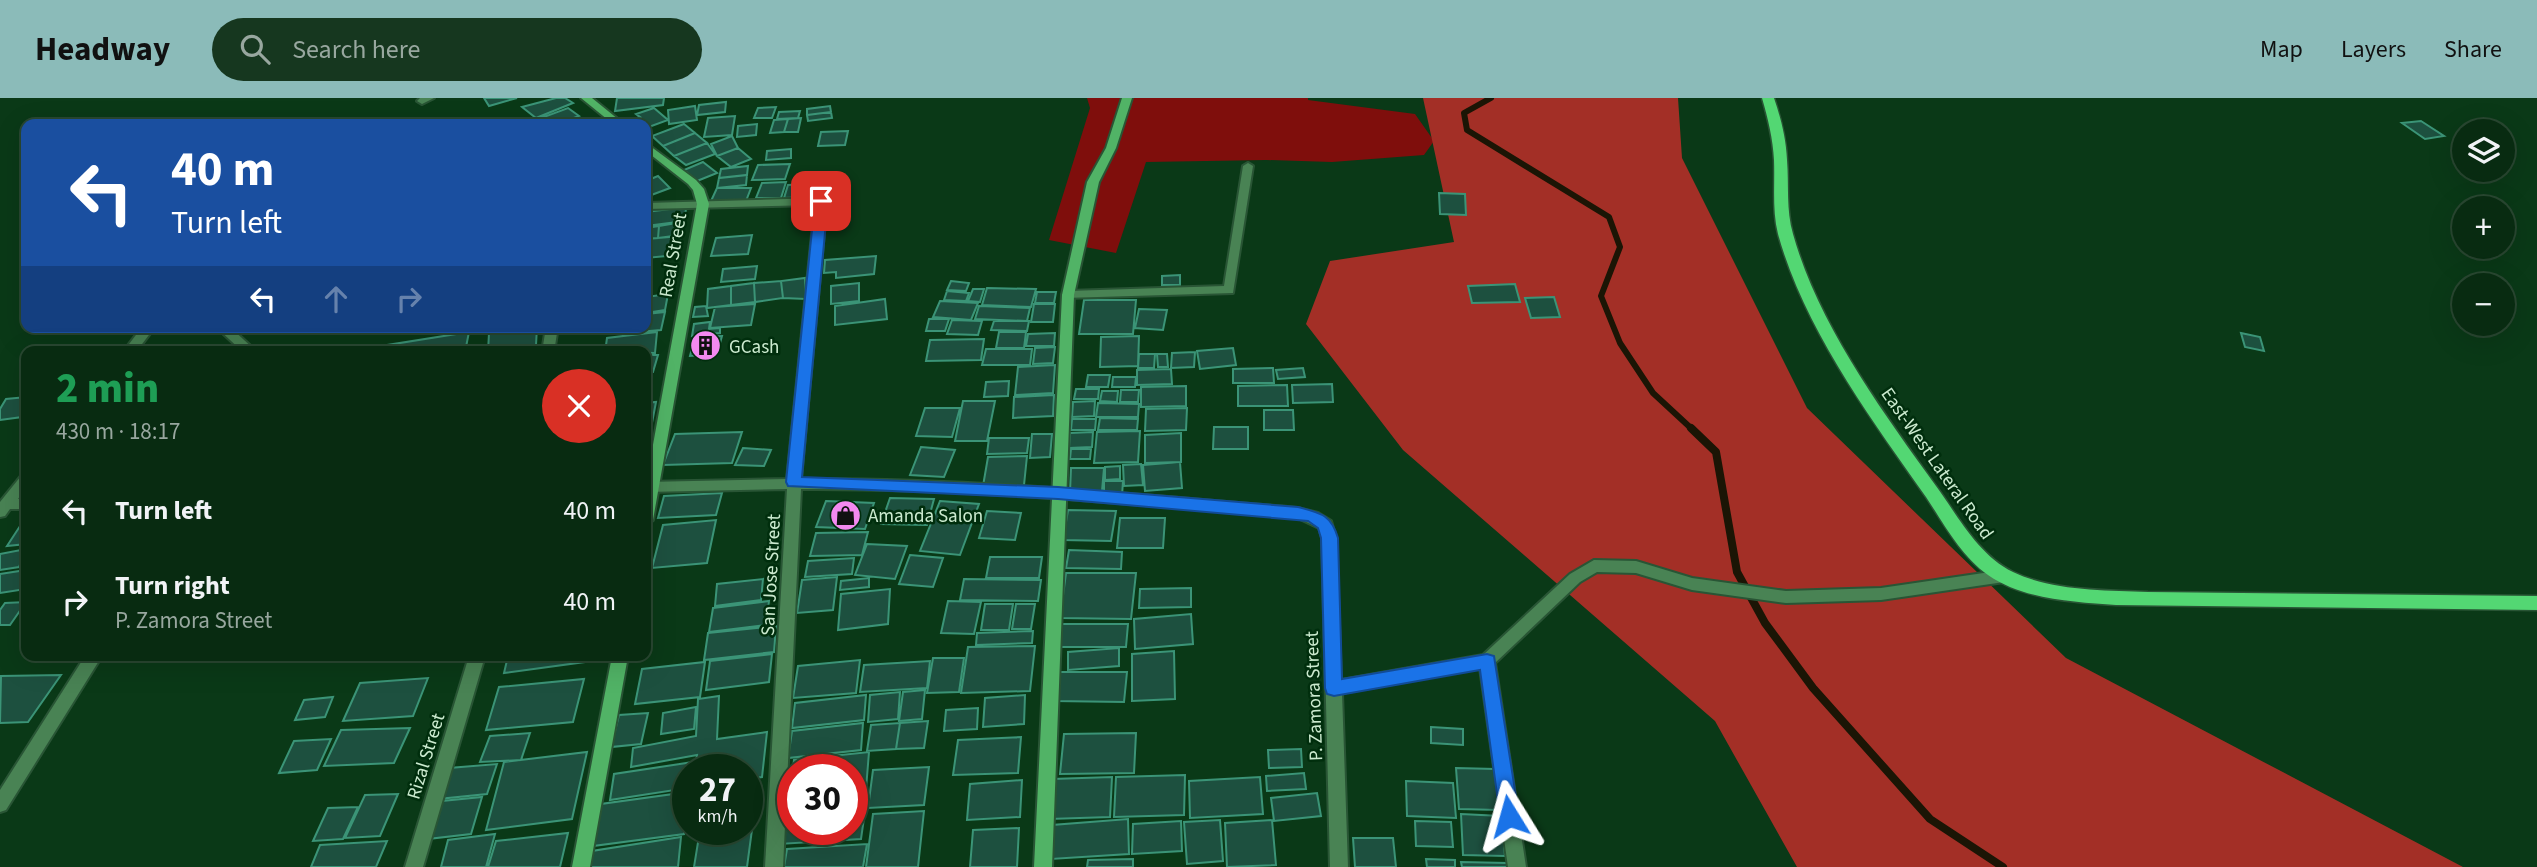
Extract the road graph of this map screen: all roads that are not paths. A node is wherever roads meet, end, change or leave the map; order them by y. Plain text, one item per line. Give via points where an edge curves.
1 (586, 98) edge
2 (1127, 98) edge
3 (1768, 98) edge
4 (613, 119) edge
5 (651, 150) edge
6 (1248, 166) dead end
7 (703, 204) junction
8 (651, 206) edge
9 (1068, 295) junction
10 (229, 333) edge
11 (244, 346) edge
12 (651, 476) edge
13 (794, 482) junction
14 (21, 485) edge
15 (651, 486) edge
16 (1058, 493) junction
17 (21, 505) edge
18 (3, 508) edge
19 (2004, 576) junction
20 (2537, 603) edge
21 (91, 661) edge
22 (476, 661) edge
23 (619, 661) edge
24 (1487, 661) junction
25 (1334, 688) junction
26 (0, 805) edge
27 (414, 867) edge
28 (581, 867) edge
29 (774, 867) edge
30 (1043, 867) edge
31 (1339, 867) edge
32 (1517, 867) edge

1 - 4 street
2 - 9 street via 1111,148 1093,182
3 - 19 main road, East-West Lateral Road via 1779,141 1784,230 1832,341 1955,525 1979,557
5 - 7 street, Real Street via 692,182
6 - 9 street via 1229,290
7 - 8 street
7 - 12 street, Real Street
7 - 13 street, San Jose Street via 821,201
9 - 16 street
10 - 11 street
13 - 15 street
13 - 16 street
13 - 29 street, San Jose Street
14 - 18 street
16 - 25 street, P. Zamora Street via 1298,513 1326,525
16 - 30 street
17 - 18 street
19 - 20 main road, East-West Lateral Road via 2057,591 2144,597
19 - 24 street via 1881,594 1786,597 1692,584 1636,567 1594,566 1575,578
21 - 26 street
22 - 27 street, Rizal Street
23 - 28 street
24 - 25 street
24 - 32 street
25 - 31 street, P. Zamora Street

